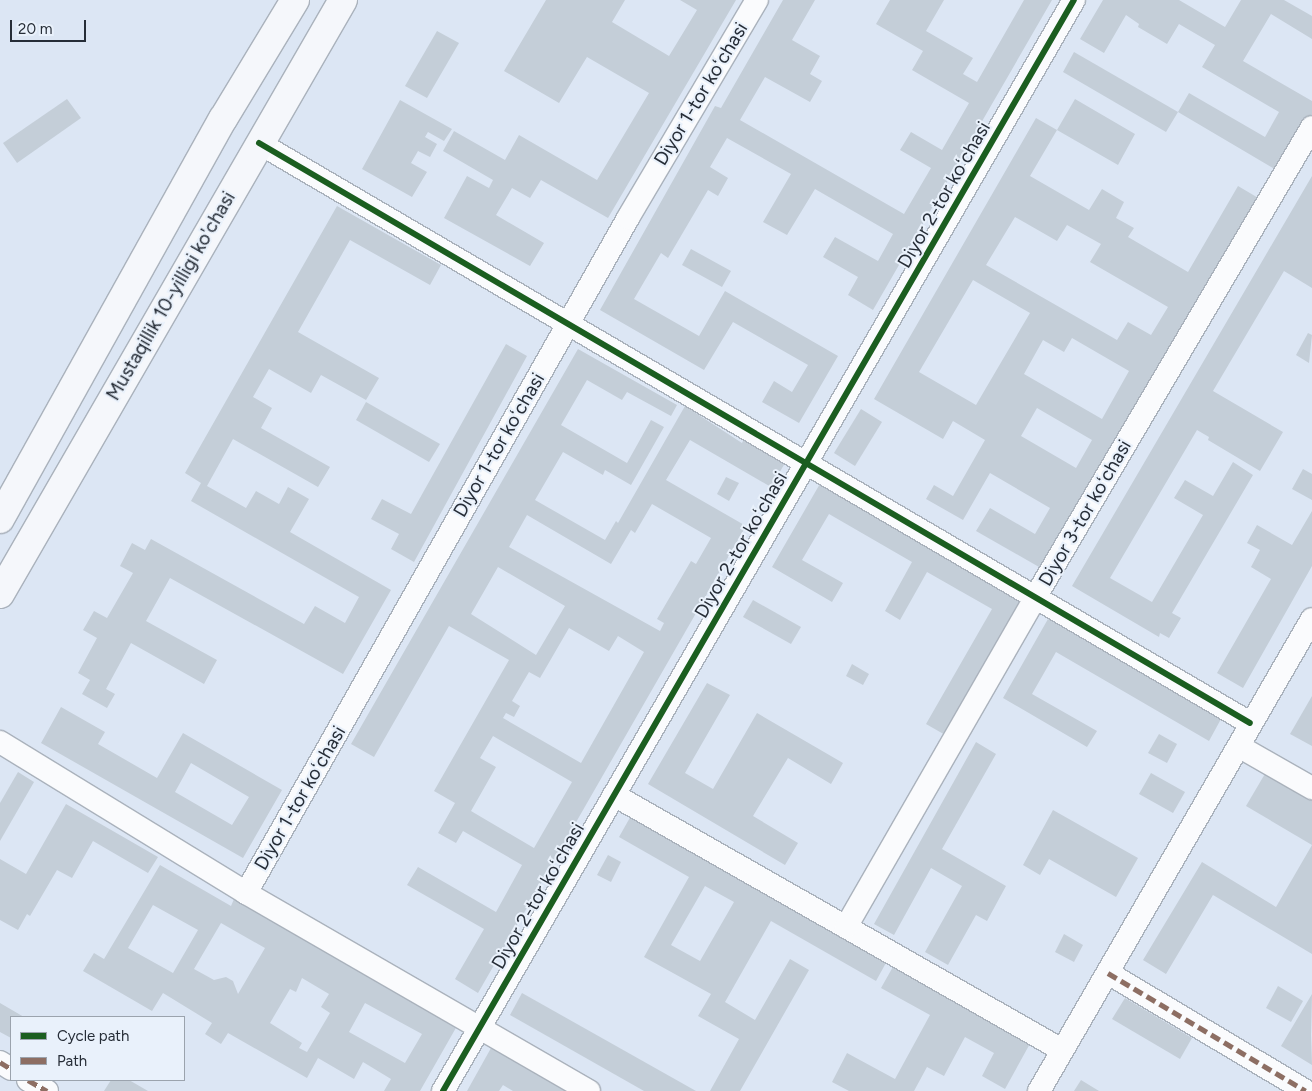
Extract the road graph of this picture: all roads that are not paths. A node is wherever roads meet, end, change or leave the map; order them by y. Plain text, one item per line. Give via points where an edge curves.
1 (295, 0) edge
2 (343, 0) edge
3 (756, 0) edge
4 (1074, 0) edge
5 (1312, 127) edge
6 (258, 143) junction
7 (568, 324) junction
8 (806, 463) junction
9 (0, 519) edge
10 (0, 594) edge
11 (1036, 596) junction
12 (1312, 619) edge
13 (1250, 722) junction
14 (0, 742) edge
15 (1240, 747) junction
16 (1312, 788) edge
17 (614, 795) junction
18 (246, 892) junction
19 (846, 927) junction
20 (1108, 973) junction
21 (479, 1027) junction
22 (1062, 1050) junction
23 (30, 1081) edge
24 (47, 1091) edge
25 (443, 1091) edge
26 (589, 1091) edge
27 (1039, 1091) edge
28 (1306, 1091) edge

1 - 9 main road, Mustaqillik 10-yilligi ko'chasi via 222,119
2 - 6 main road, Mustaqillik 10-yilligi ko'chasi
3 - 7 street, Diyor 1-tor koʻchasi
4 - 8 street, Diyor 2-tor koʻchasi
5 - 11 street, Diyor 3-tor koʻchasi
6 - 7 street
6 - 10 main road, Mustaqillik 10-yilligi ko'chasi
7 - 8 street
7 - 18 street, Diyor 1-tor koʻchasi
8 - 11 street
8 - 17 street, Diyor 2-tor koʻchasi
11 - 13 street
11 - 19 street, Diyor 3-tor koʻchasi
12 - 13 street
13 - 15 street
14 - 18 street
15 - 16 street
15 - 20 street
17 - 19 street
17 - 21 street, Diyor 2-tor koʻchasi
18 - 21 street
19 - 22 street
20 - 22 street
20 - 28 street
21 - 25 street, Diyor 2-tor koʻchasi
21 - 26 street
22 - 27 street
23 - 24 street

